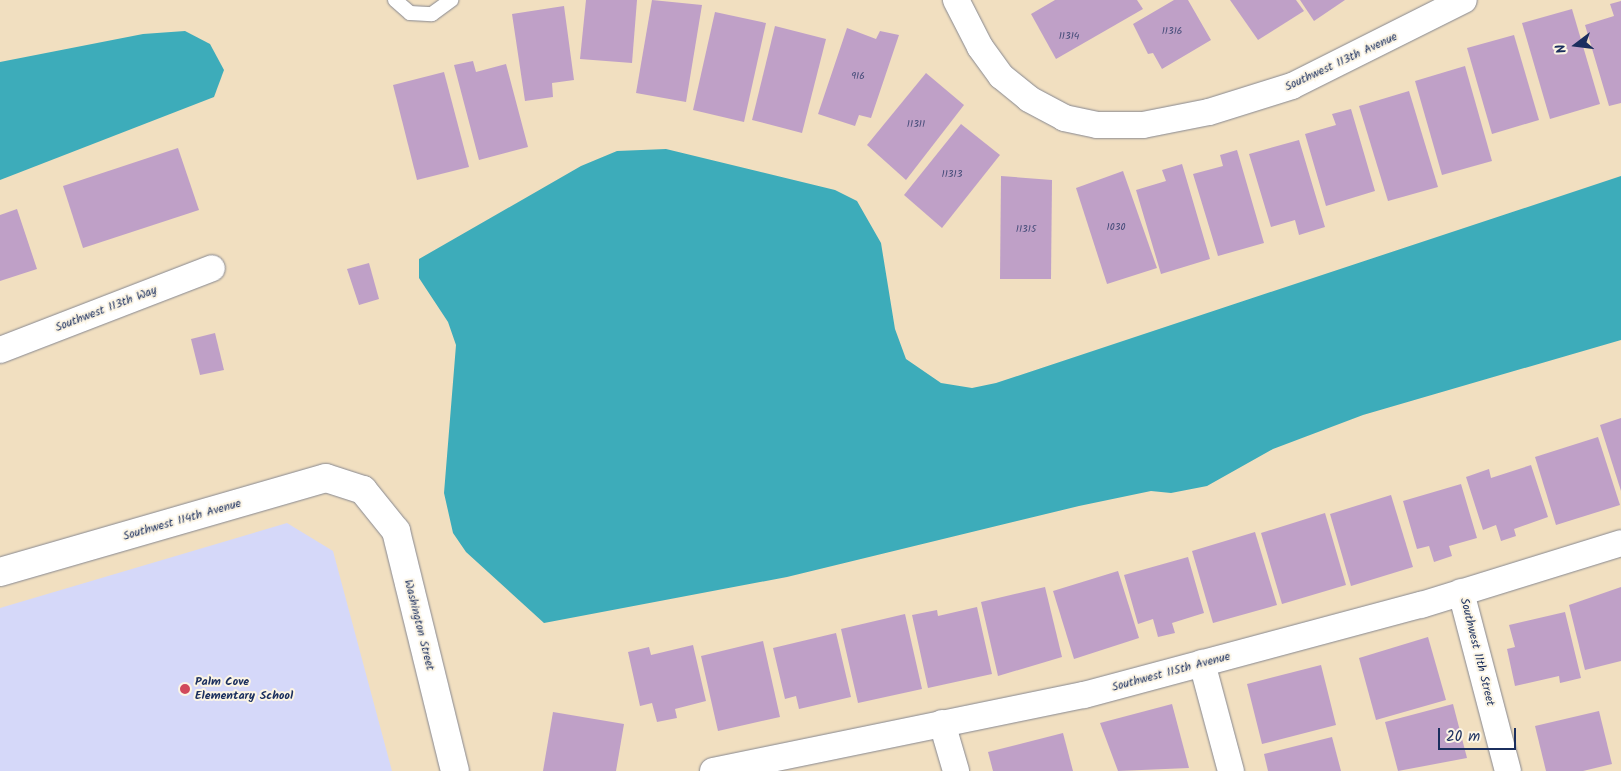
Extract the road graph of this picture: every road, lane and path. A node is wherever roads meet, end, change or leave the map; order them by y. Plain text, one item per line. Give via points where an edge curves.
1 (395, 0) edge
2 (451, 0) edge
3 (956, 0) edge
4 (1464, 0) edge
5 (212, 268) dead end
6 (0, 350) edge
7 (363, 490) joint
8 (1621, 543) edge
9 (0, 572) edge
10 (1461, 592) junction
11 (1202, 663) junction
12 (942, 723) junction
13 (455, 771) edge
14 (713, 771) edge
15 (956, 771) edge
16 (1231, 771) edge
17 (1508, 771) edge

1 - 2 lane via 410,13 432,14
3 - 4 street, Southwest 113th Avenue via 980,47 1001,76 1029,99 1064,118 1097,125 1144,125 1209,112 1292,86
5 - 6 street, Southwest 113th Way
7 - 9 street, Southwest 114th Avenue via 326,478
7 - 13 street, Washington Street via 396,531
8 - 10 street, Southwest 115th Avenue
10 - 11 street, Southwest 115th Avenue
10 - 17 street, Southwest 11th Street
11 - 12 street, Southwest 115th Avenue via 1084,695
11 - 16 street
12 - 14 street, Southwest 115th Avenue
12 - 15 street

